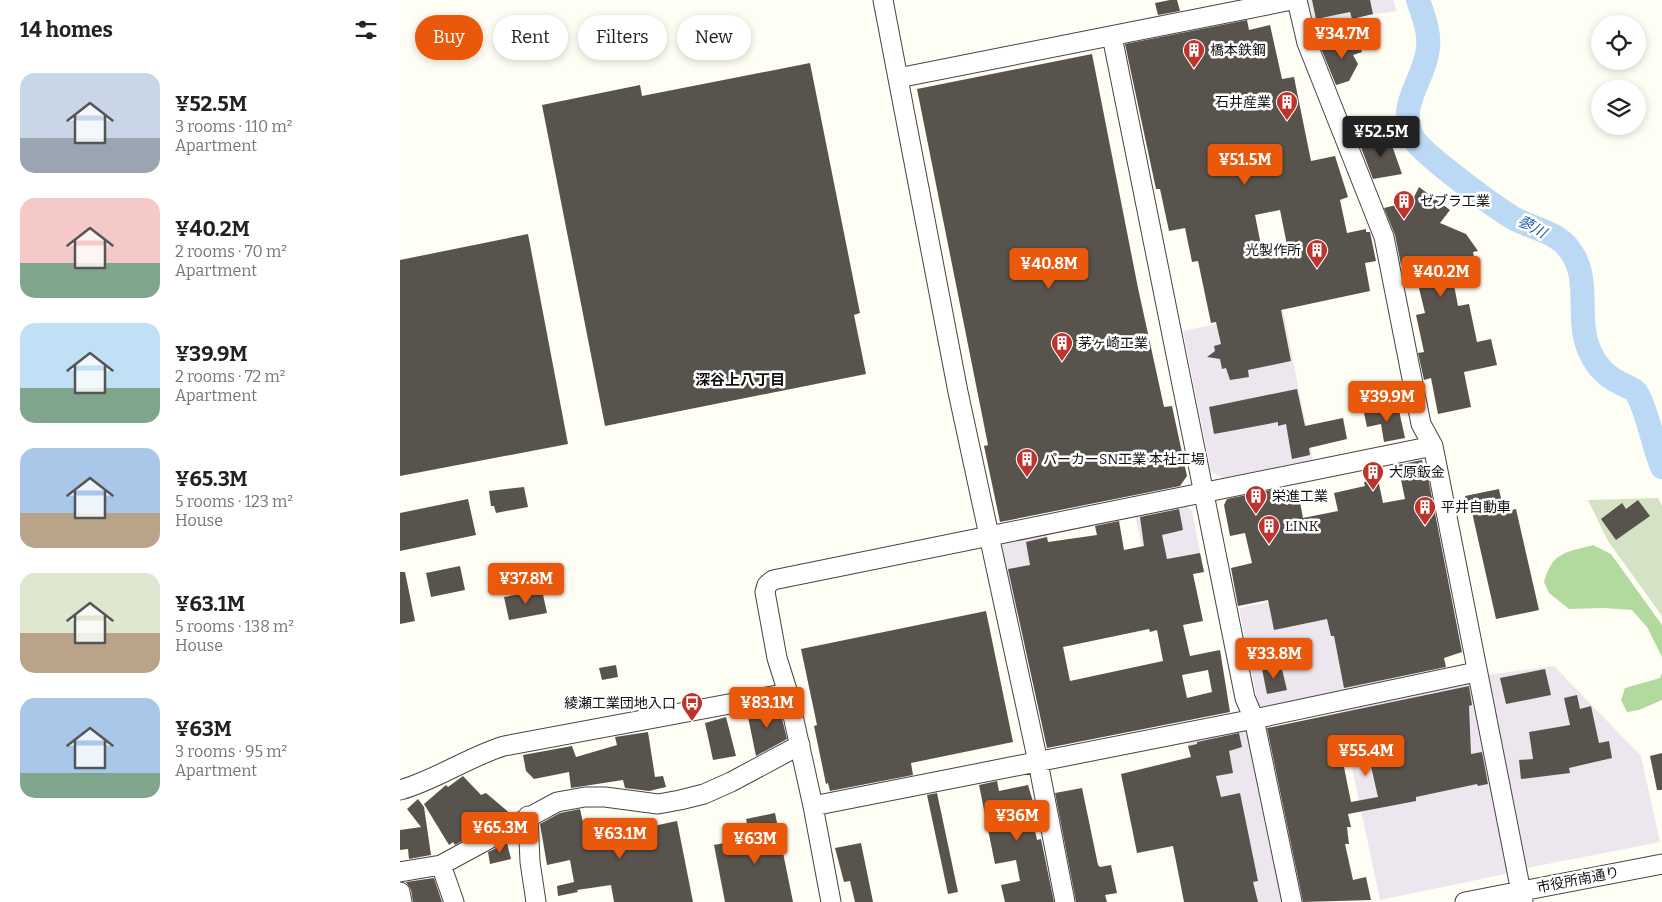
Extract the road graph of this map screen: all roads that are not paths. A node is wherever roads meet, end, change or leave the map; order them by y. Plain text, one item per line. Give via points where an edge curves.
1 (883, 0) edge
2 (1292, 0) edge
3 (1296, 0) edge
4 (1112, 36) junction
5 (898, 78) junction
6 (1433, 446) junction
7 (1202, 493) junction
8 (990, 536) junction
9 (1476, 672) junction
10 (788, 693) junction
11 (1254, 719) junction
12 (800, 745) junction
13 (1038, 762) junction
14 (400, 790) edge
15 (813, 806) junction
16 (528, 816) junction
17 (1662, 864) edge
18 (441, 865) junction
19 (400, 872) edge
20 (400, 892) edge
21 (1522, 896) edge
22 (402, 902) edge
23 (454, 902) edge
24 (536, 902) edge
25 (831, 902) edge
26 (1065, 902) edge
27 (1292, 902) edge
28 (1465, 902) edge

1 - 5 street
2 - 4 street
3 - 6 street via 1307,43 1384,237 1420,424
4 - 5 street
4 - 7 street
5 - 8 street via 958,392
6 - 7 street
6 - 9 street
7 - 8 street
7 - 11 street via 1245,698
8 - 10 street via 773,580 767,584 765,592 774,639
8 - 13 street
9 - 11 street
9 - 21 street
10 - 12 street
10 - 14 street via 504,746
11 - 13 street
11 - 27 street
12 - 15 street
12 - 16 street via 731,782 696,796 658,804 585,797 557,802
13 - 15 street
13 - 26 street
15 - 25 street
16 - 18 street
16 - 24 street
17 - 21 street, 市役所南通り
18 - 19 street
18 - 23 street
20 - 22 street
21 - 28 street, 市役所南通り

